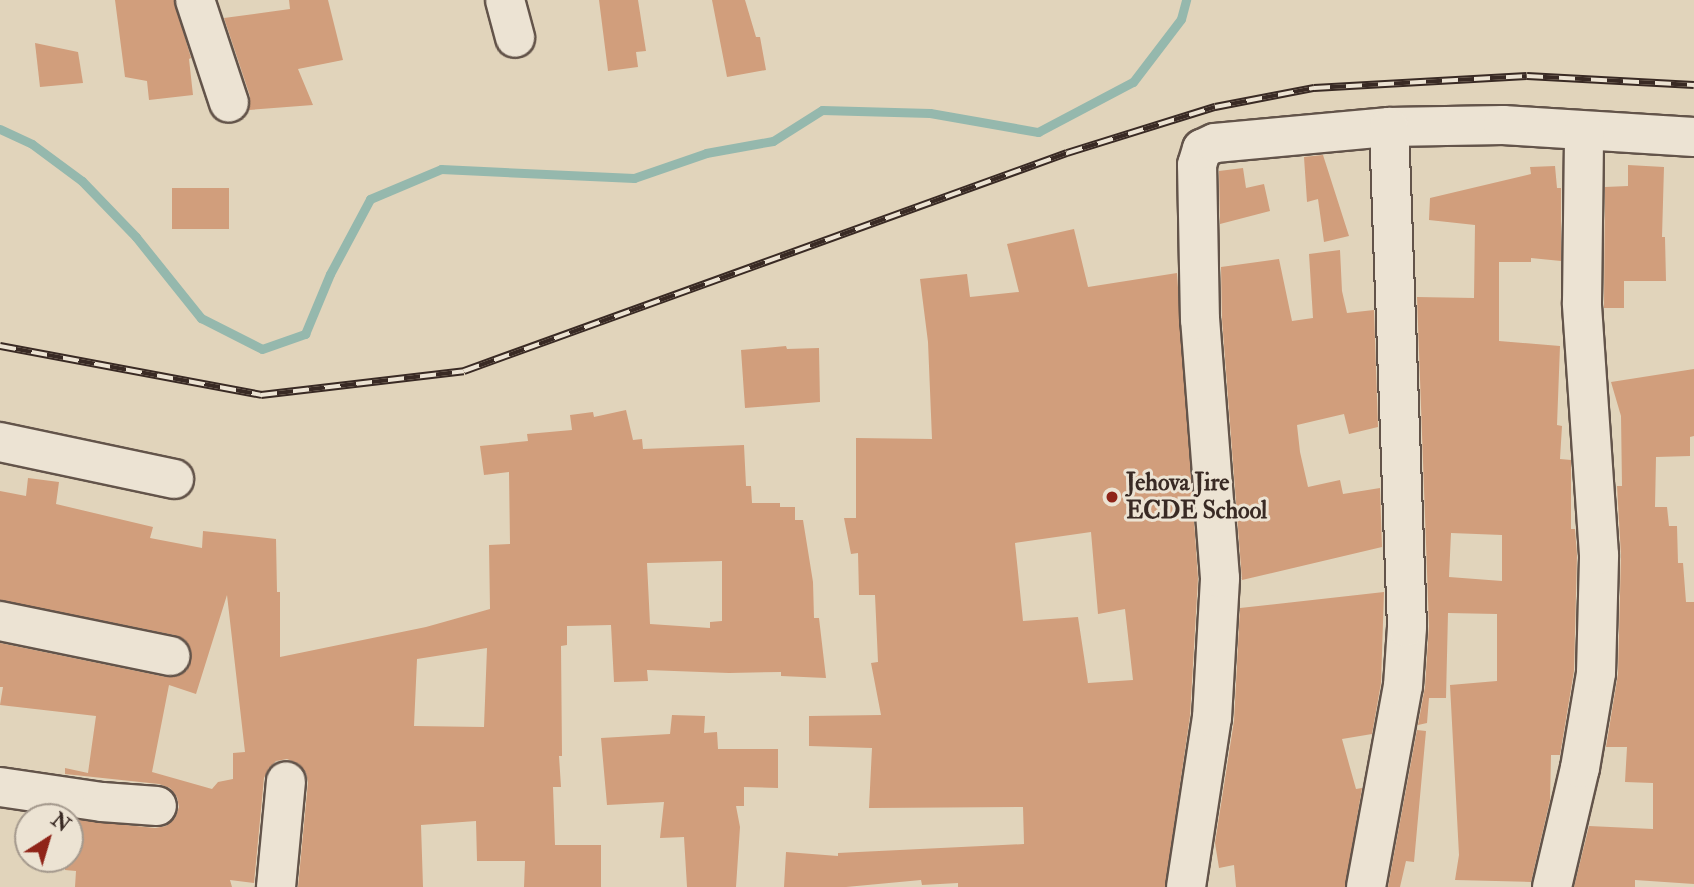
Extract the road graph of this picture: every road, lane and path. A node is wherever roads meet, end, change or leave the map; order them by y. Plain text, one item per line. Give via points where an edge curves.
1 (195, 0) edge
2 (505, 0) edge
3 (514, 38) dead end
4 (229, 103) dead end
5 (1389, 127) junction
6 (1584, 131) junction
7 (1694, 137) edge
8 (0, 442) edge
9 (174, 479) dead end
10 (0, 621) edge
11 (170, 656) dead end
12 (286, 781) dead end
13 (0, 787) edge
14 (157, 806) dead end
15 (276, 887) edge
16 (1186, 887) edge
17 (1366, 887) edge
18 (1552, 887) edge

1 - 4 street
2 - 3 street
5 - 6 street via 1503,125
5 - 16 street via 1215,143 1202,149 1197,165 1200,320 1220,578 1212,718
5 - 17 street via 1407,627 1403,686
6 - 7 street
6 - 18 street via 1582,303 1599,555 1596,673
8 - 9 street
10 - 11 street
12 - 15 street
13 - 14 street

